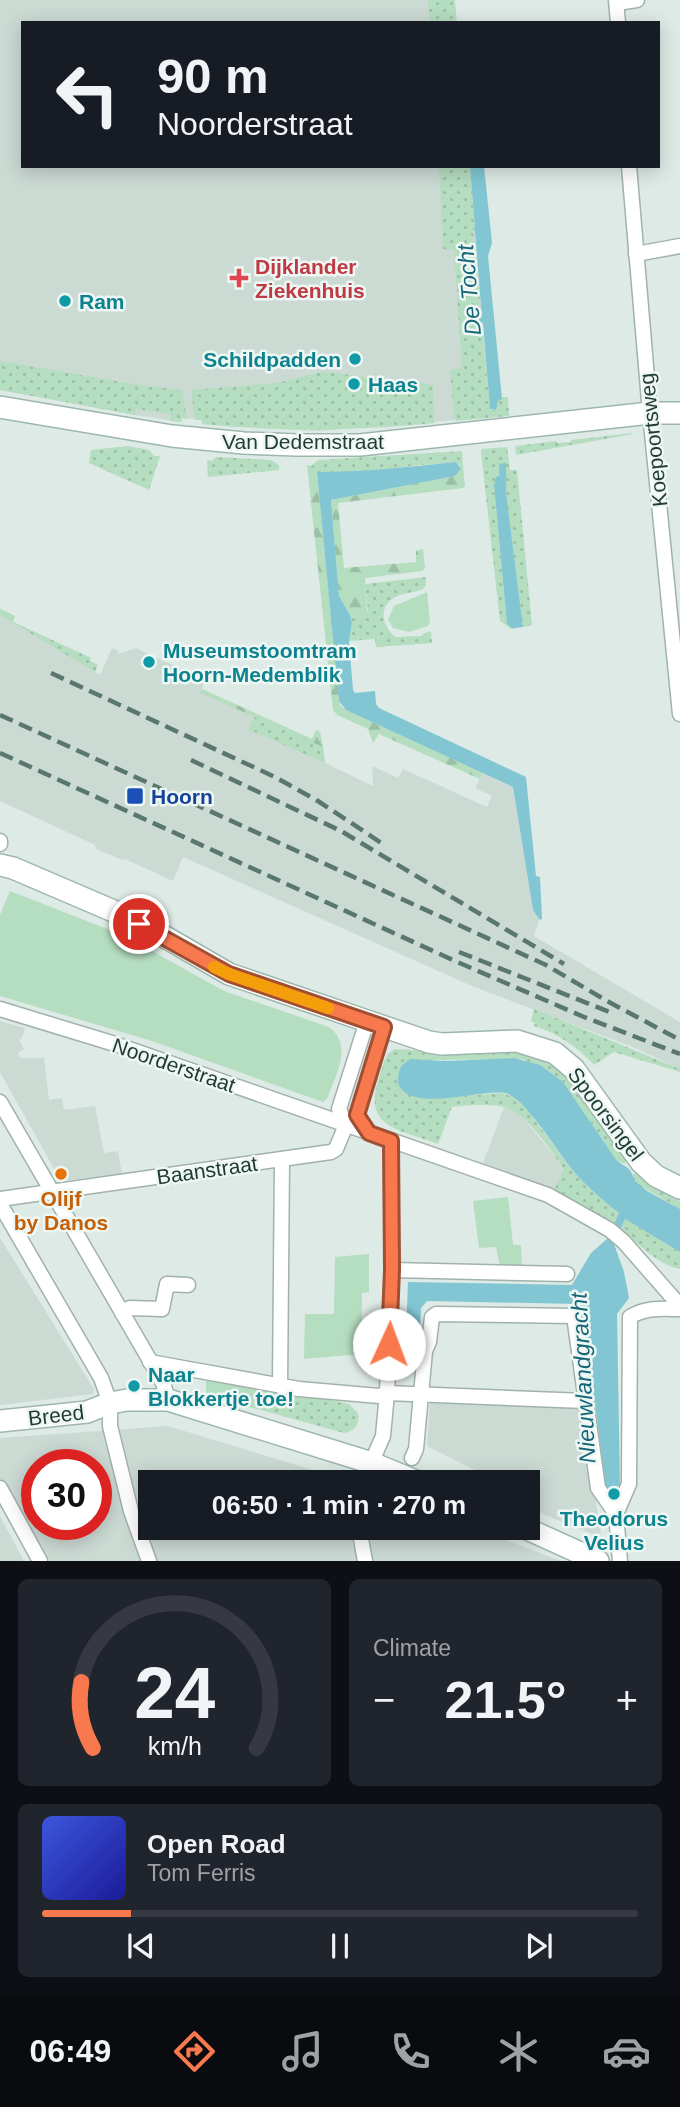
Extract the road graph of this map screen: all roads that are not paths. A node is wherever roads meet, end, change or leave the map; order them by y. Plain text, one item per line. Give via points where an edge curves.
1 (637, 0) edge
2 (616, 2) edge
3 (618, 21) edge
4 (629, 168) edge
5 (680, 246) edge
6 (636, 254) junction
7 (0, 407) edge
8 (650, 413) junction
9 (680, 413) edge
10 (680, 714) edge
11 (0, 865) edge
12 (0, 1009) edge
13 (376, 1024) junction
14 (0, 1102) edge
15 (345, 1125) junction
16 (369, 1133) junction
17 (391, 1141) junction
18 (282, 1159) junction
19 (680, 1188) edge
20 (51, 1192) junction
21 (0, 1199) edge
22 (0, 1205) edge
23 (16, 1231) junction
24 (0, 1234) edge
25 (392, 1270) junction
26 (567, 1274) dead end
27 (188, 1284) dead end
28 (680, 1308) edge
29 (122, 1312) junction
30 (150, 1362) junction
31 (280, 1386) junction
32 (387, 1393) junction
33 (422, 1396) junction
34 (168, 1400) junction
35 (585, 1401) junction
36 (110, 1404) junction
37 (0, 1421) edge
38 (412, 1458) dead end
39 (360, 1470) edge
40 (369, 1470) edge
41 (0, 1488) edge
42 (616, 1514) junction
43 (540, 1535) edge
44 (361, 1540) edge
45 (40, 1561) edge
46 (149, 1561) edge
47 (365, 1561) edge
48 (598, 1561) edge
49 (620, 1561) edge

1 - 2 street
2 - 3 street
4 - 6 street, Koepoortsweg
5 - 6 street
6 - 8 street, Koepoortsweg
7 - 8 street, Van Dedemstraat via 150,433 297,445 360,445
8 - 9 street, Van Dedemstraat
8 - 10 street, Koepoortsweg
11 - 13 street, Spoorsingel via 118,913 229,974
12 - 15 street, Noorderstraat
13 - 15 street via 339,1109
13 - 16 street via 357,1115
13 - 19 street, Spoorsingel via 429,1042 517,1041 555,1053 582,1078 641,1162
14 - 20 street
15 - 16 street, Noorderstraat
15 - 18 street, Baanstraat via 337,1149
16 - 17 street, Noorderstraat
17 - 25 street
17 - 28 street, Noorderstraat via 548,1195 610,1230
18 - 20 street, Baanstraat
18 - 31 street
20 - 21 street, Baanstraat
20 - 29 street
22 - 23 street
23 - 24 street
23 - 36 street via 101,1378
25 - 26 street
25 - 32 street
27 - 29 street via 167,1284 162,1309
28 - 42 street via 654,1308 629,1317 629,1484
29 - 30 street
30 - 31 street
30 - 34 street
31 - 32 street via 379,1396
32 - 33 street
32 - 40 street via 383,1436
33 - 35 street
33 - 35 street via 431,1319 436,1314 574,1317
33 - 38 street
34 - 36 street, Breed
34 - 39 street, Breed
35 - 42 street via 598,1489
36 - 37 street, Breed via 88,1412
36 - 46 street via 110,1426 131,1511
41 - 45 street
42 - 49 street
43 - 48 street
44 - 47 street

